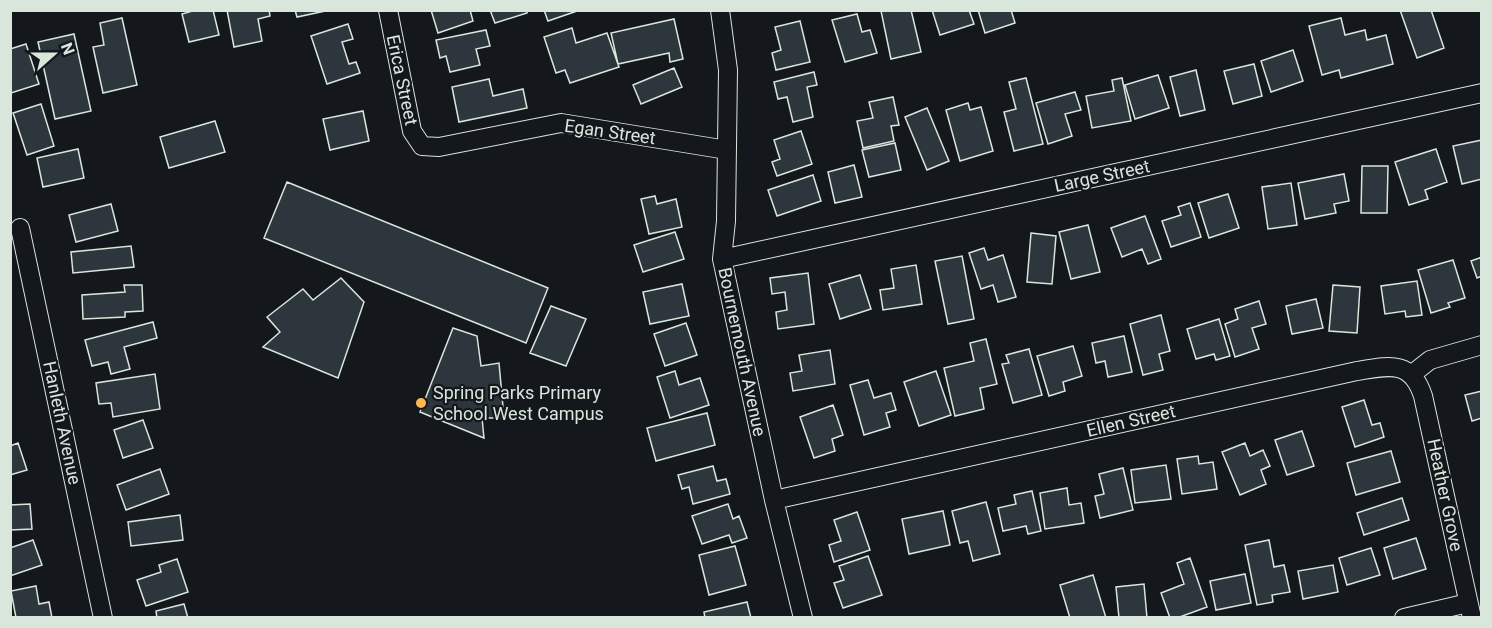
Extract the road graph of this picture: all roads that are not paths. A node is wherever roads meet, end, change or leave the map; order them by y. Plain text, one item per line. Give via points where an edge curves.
1 (388, 10) edge
2 (720, 10) edge
3 (1482, 93) edge
4 (422, 146) joint
5 (727, 150) junction
6 (20, 228) dead end
7 (722, 260) junction
8 (1482, 345) edge
9 (1411, 375) junction
10 (774, 500) junction
11 (1470, 610) edge
12 (103, 618) edge
13 (803, 618) edge
14 (1404, 618) edge

1 - 4 street, Erica Street via 412,131
2 - 5 street, Bournemouth Avenue via 728,70
3 - 7 street, Large Street
4 - 5 street, Egan Street via 439,147 561,123
5 - 7 street, Bournemouth Avenue
6 - 12 street, Hanleth Avenue
7 - 10 street, Bournemouth Avenue
8 - 9 street via 1430,360
9 - 10 street, Ellen Street via 1392,367 1357,370
9 - 11 street, Heather Grove via 1426,409
10 - 13 street, Bournemouth Avenue
11 - 14 street

